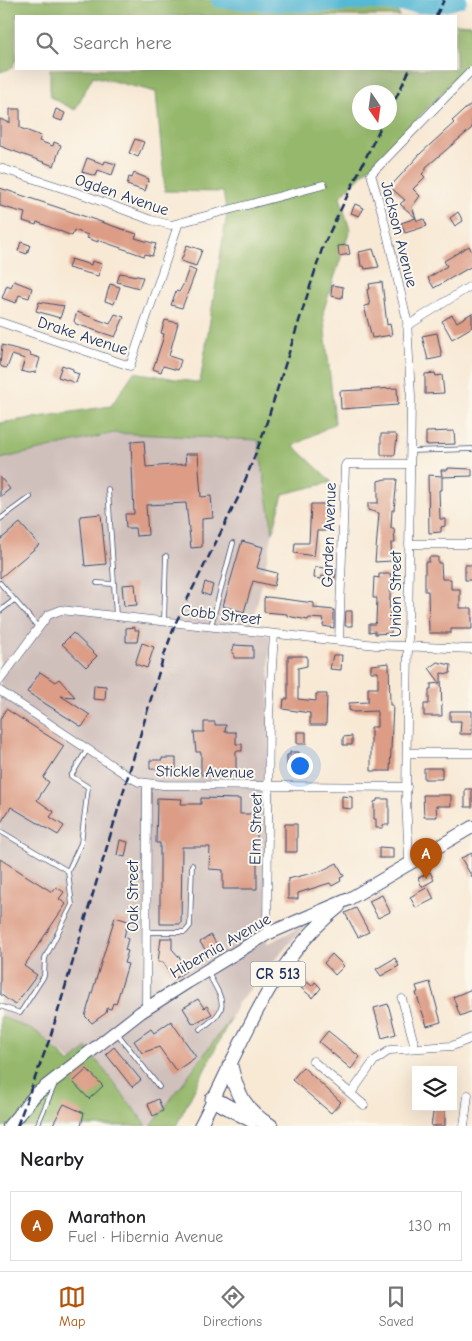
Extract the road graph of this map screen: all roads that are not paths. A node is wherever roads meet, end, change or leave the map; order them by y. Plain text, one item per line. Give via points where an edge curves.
1 (472, 70) edge
2 (0, 168) edge
3 (323, 185) dead end
4 (178, 225) junction
5 (472, 285) edge
6 (0, 322) edge
7 (407, 326) junction
8 (472, 449) edge
9 (410, 451) junction
10 (410, 464) junction
11 (108, 489) dead end
12 (30, 497) dead end
13 (0, 519) edge
14 (233, 543) dead end
15 (410, 544) junction
16 (472, 544) edge
17 (166, 556) dead end
18 (0, 583) edge
19 (97, 583) dead end
20 (114, 584) junction
21 (14, 600) junction
22 (0, 611) edge
23 (116, 616) junction
24 (164, 621) junction
25 (211, 626) junction
26 (38, 627) junction
27 (274, 634) junction
28 (339, 641) junction
29 (409, 648) junction
30 (472, 649) edge
31 (0, 680) edge
32 (0, 691) edge
33 (88, 750) junction
34 (408, 753) junction
35 (472, 753) edge
36 (147, 784) junction
37 (269, 786) junction
38 (407, 787) junction
39 (472, 826) edge
40 (0, 832) edge
41 (411, 862) junction
42 (192, 865) dead end
43 (68, 871) junction
44 (349, 899) junction
45 (145, 932) junction
46 (267, 934) junction
47 (207, 970) junction
48 (402, 1000) dead end
49 (0, 1006) edge
50 (146, 1009) junction
51 (200, 1029) dead end
52 (116, 1031) junction
53 (472, 1038) edge
54 (415, 1047) junction
55 (313, 1060) dead end
56 (230, 1066) junction
57 (58, 1077) junction
58 (159, 1087) dead end
59 (352, 1092) junction
60 (468, 1095) dead end
61 (213, 1099) junction
62 (364, 1105) dead end
63 (268, 1125) edge
64 (9, 1126) edge
65 (37, 1126) edge
66 (200, 1126) edge
67 (464, 1126) edge

1 - 7 street, Jackson Avenue via 371,174
2 - 4 street, Ogden Avenue via 151,220
3 - 4 street, Ogden Avenue
4 - 6 street, Drake Avenue via 130,366
5 - 7 street
7 - 9 street, Union Street
8 - 9 lane
9 - 10 street, Union Street
10 - 15 street, Union Street
10 - 28 street, Garden Avenue via 360,463 345,466
11 - 20 lane
12 - 13 lane
14 - 25 lane
15 - 16 street
15 - 29 street, Union Street
17 - 24 lane
18 - 21 lane
19 - 20 lane
20 - 23 lane
21 - 22 lane
21 - 26 lane
23 - 24 street, Cobb Street
23 - 26 street, Cobb Street via 54,611
24 - 25 street, Cobb Street
25 - 27 street, Cobb Street
26 - 31 street, Cobb Street
27 - 28 street, Cobb Street
27 - 37 street, Elm Street
28 - 29 street, Cobb Street
29 - 30 street, Cobb Street
29 - 34 street, Union Street
32 - 33 street, Stickle Avenue
33 - 36 street, Stickle Avenue via 128,776
33 - 43 lane via 71,776 88,786 81,843
34 - 35 street
34 - 38 street, Union Street
36 - 37 street, Stickle Avenue
36 - 45 street, Oak Street
37 - 38 street, Stickle Avenue
37 - 46 street, Elm Street
38 - 41 street, Union Street
39 - 41 main road, Hibernia Avenue / CR 513
40 - 43 lane
41 - 44 main road, Hibernia Avenue / CR 513
42 - 45 lane via 190,926 185,932
43 - 49 lane via 72,905 45,958 44,976 20,1013
44 - 46 main road, Hibernia Avenue
44 - 56 main road, CR 513 via 316,927 284,965
45 - 50 street, Oak Street
46 - 47 main road, Hibernia Avenue
47 - 50 main road, Hibernia Avenue
47 - 51 lane via 223,1006 215,1019
48 - 54 street
50 - 52 main road, Hibernia Avenue
52 - 57 main road, Hibernia Avenue
52 - 58 lane
53 - 54 street via 452,1046
54 - 59 street via 390,1050 379,1058
55 - 59 street
56 - 61 main road, CR 513
56 - 63 highway via 243,1103
57 - 64 main road, Hibernia Avenue via 36,1094
57 - 65 lane
59 - 62 street
60 - 67 street
61 - 63 highway
61 - 66 main road, CR 513

